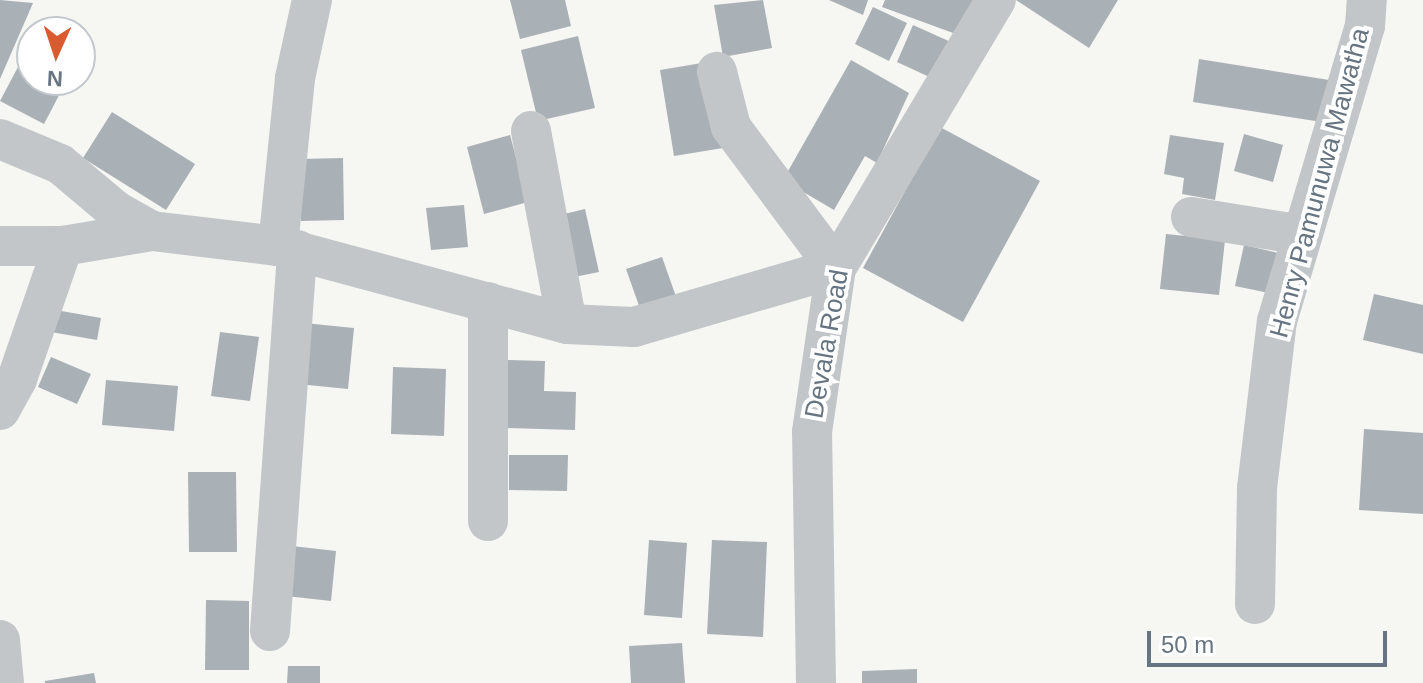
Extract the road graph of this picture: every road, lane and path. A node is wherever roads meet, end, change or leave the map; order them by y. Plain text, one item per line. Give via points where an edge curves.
1 (312, 0) edge
2 (996, 0) edge
3 (1367, 0) edge
4 (717, 72) dead end
5 (531, 131) dead end
6 (0, 139) edge
7 (1191, 217) dead end
8 (152, 231) junction
9 (1303, 235) junction
10 (0, 246) edge
11 (63, 246) junction
12 (288, 248) junction
13 (836, 268) junction
14 (488, 302) junction
15 (567, 324) junction
16 (0, 410) edge
17 (488, 521) dead end
18 (1255, 604) dead end
19 (270, 631) dead end
20 (0, 640) edge
21 (4, 683) edge
22 (816, 683) edge

1 - 12 street via 295,78
2 - 13 street, Devala Road
3 - 9 street, Henry Pamunuwa Mawatha via 1365,26
4 - 13 street via 731,127
5 - 15 street
6 - 8 street via 60,164 116,211
7 - 9 street
8 - 11 street
8 - 12 street
9 - 18 street, Henry Pamunuwa Mawatha via 1277,321 1257,488
10 - 11 street
11 - 16 street via 17,379
12 - 14 street
12 - 19 street
13 - 15 street via 634,327
13 - 22 street, Devala Road via 812,432
14 - 15 street
14 - 17 street
20 - 21 street

